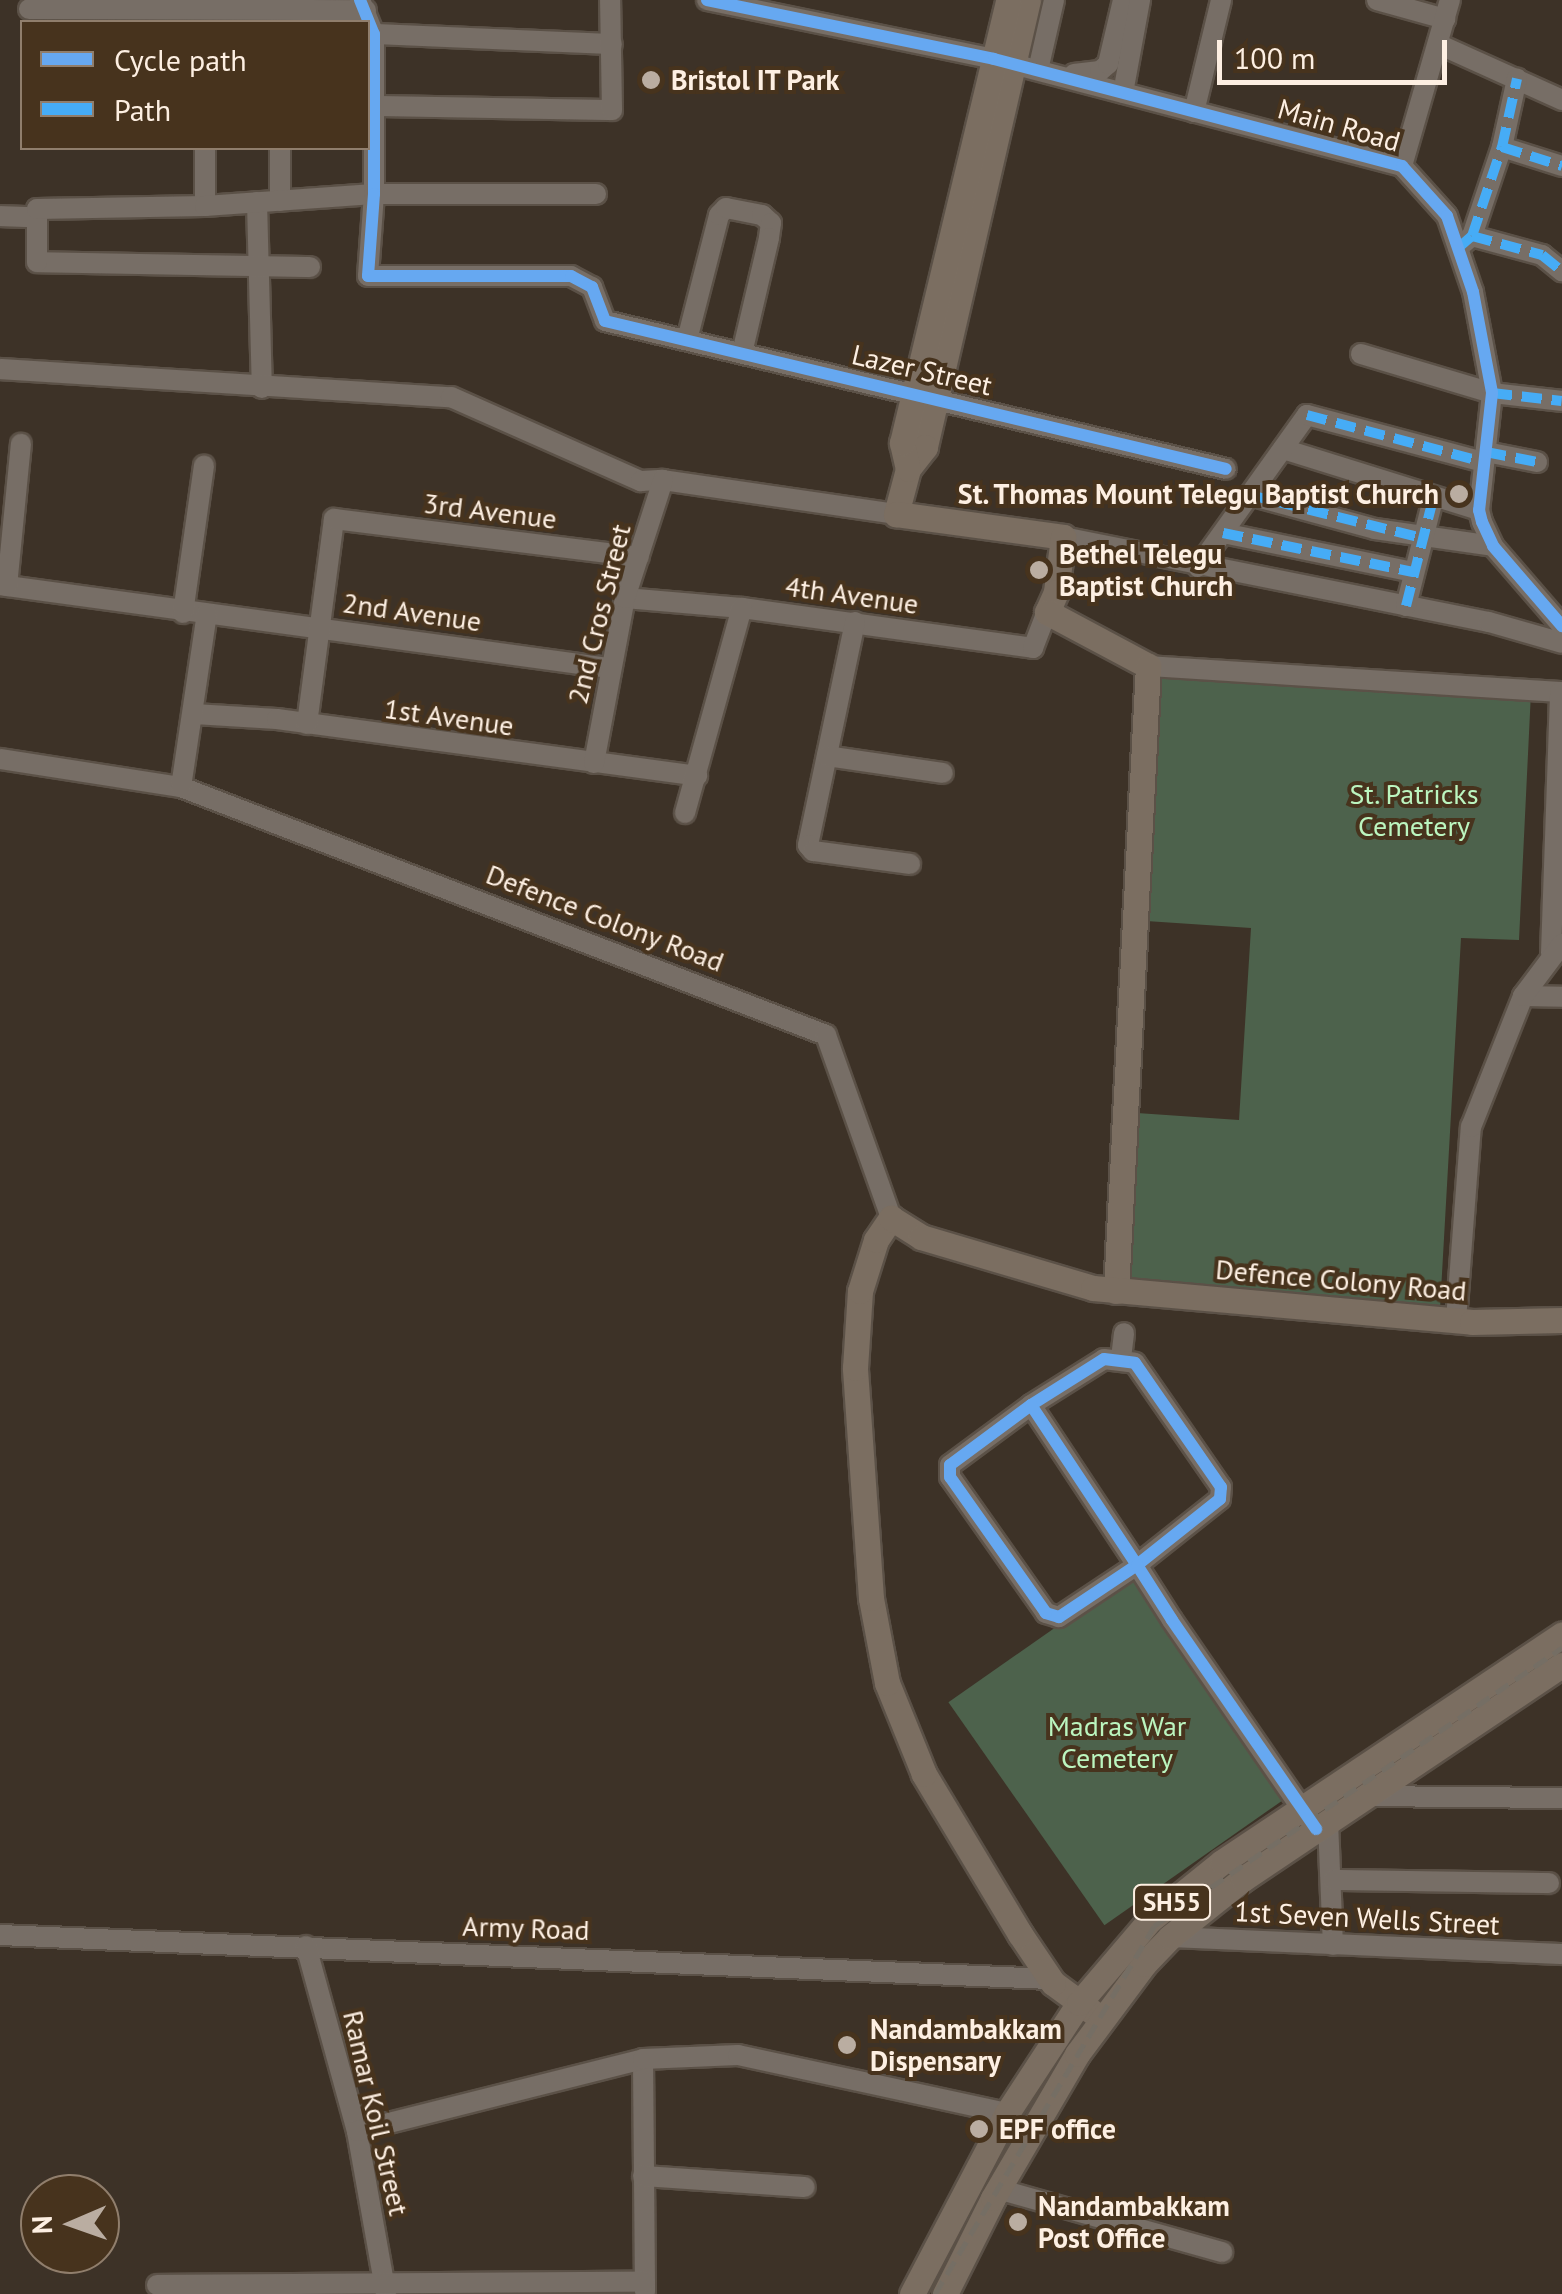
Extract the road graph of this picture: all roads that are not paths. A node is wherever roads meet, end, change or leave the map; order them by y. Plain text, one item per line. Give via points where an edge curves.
1 (610, 0) edge
2 (707, 0) edge
3 (1008, 0) edge
4 (1028, 0) edge
5 (1054, 0) edge
6 (1123, 0) edge
7 (1140, 0) edge
8 (1220, 0) edge
9 (1377, 0) edge
10 (363, 5) edge
11 (782, 8) edge
12 (1448, 10) edge
13 (29, 11) edge
14 (273, 11) edge
15 (370, 23) edge
16 (374, 34) junction
17 (612, 44) junction
18 (1438, 44) junction
19 (1015, 64) junction
20 (1066, 78) junction
21 (1517, 79) junction
22 (1123, 93) junction
23 (1562, 100) edge
24 (374, 106) junction
25 (1194, 112) junction
26 (1502, 147) junction
27 (205, 150) edge
28 (280, 150) edge
29 (1402, 166) junction
30 (1562, 166) edge
31 (374, 194) junction
32 (596, 194) dead end
33 (280, 200) junction
34 (256, 202) junction
35 (204, 206) junction
36 (0, 216) edge
37 (37, 218) junction
38 (1465, 242) junction
39 (258, 267) junction
40 (310, 267) dead end
41 (1562, 271) edge
42 (688, 340) junction
43 (742, 353) junction
44 (1361, 354) dead end
45 (0, 369) edge
46 (262, 388) junction
47 (1492, 393) junction
48 (925, 396) junction
49 (1562, 401) edge
50 (21, 444) dead end
51 (1282, 449) junction
52 (1485, 457) junction
53 (1537, 462) dead end
54 (204, 465) dead end
55 (1226, 469) dead end
56 (663, 480) junction
57 (1250, 495) junction
58 (1433, 499) junction
59 (1480, 510) junction
60 (896, 514) junction
61 (1223, 533) junction
62 (1064, 536) junction
63 (1423, 538) junction
64 (1493, 546) junction
65 (639, 557) junction
66 (1198, 567) junction
67 (1413, 572) junction
68 (3, 586) edge
69 (625, 598) junction
70 (1406, 606) junction
71 (742, 608) junction
72 (1047, 612) junction
73 (182, 613) junction
74 (207, 614) junction
75 (854, 622) junction
76 (1562, 626) edge
77 (321, 628) junction
78 (1562, 643) edge
79 (1148, 666) junction
80 (610, 668) junction
81 (1561, 692) edge
82 (194, 714) junction
83 (308, 724) junction
84 (827, 756) junction
85 (0, 759) edge
86 (594, 763) junction
87 (943, 773) dead end
88 (697, 776) junction
89 (181, 787) junction
90 (685, 813) dead end
91 (910, 864) dead end
92 (1556, 948) edge
93 (1523, 996) junction
94 (1562, 997) edge
95 (891, 1218) junction
96 (1116, 1291) junction
97 (1456, 1320) junction
98 (1562, 1320) edge
99 (1124, 1333) dead end
100 (1120, 1358) junction
101 (1031, 1405) junction
102 (1137, 1565) junction
103 (1562, 1634) edge
104 (1562, 1664) edge
105 (1367, 1796) junction
106 (1562, 1798) edge
107 (1315, 1819) junction
108 (1333, 1880) junction
109 (1549, 1883) dead end
110 (0, 1935) edge
111 (1170, 1936) junction
112 (1333, 1945) junction
113 (306, 1946) junction
114 (1562, 1954) edge
115 (1050, 1978) junction
116 (1079, 2003) junction
117 (1102, 2020) junction
118 (643, 2059) junction
119 (1007, 2114) junction
120 (357, 2131) junction
121 (643, 2176) junction
122 (805, 2187) dead end
123 (998, 2189) junction
124 (951, 2220) junction
125 (975, 2233) junction
126 (1222, 2252) dead end
127 (157, 2285) dead end
128 (237, 2288) edge
129 (645, 2288) edge
130 (386, 2290) edge
131 (912, 2294) edge
132 (945, 2294) edge

1 - 17 street
2 - 11 street, Main Road
3 - 19 main road
4 - 19 main road
5 - 19 street
6 - 20 street via 1108,64
7 - 22 street
8 - 25 street
9 - 12 street
10 - 14 street
11 - 19 street, Main Road
12 - 18 street
13 - 14 street
15 - 16 street
16 - 17 street
16 - 24 street
17 - 24 street via 612,110
18 - 21 street
18 - 29 street
19 - 20 street, Main Road
19 - 48 main road
20 - 22 street, Main Road
21 - 23 street
21 - 26 street
22 - 25 street, Main Road
24 - 31 street
25 - 29 street, Main Road
26 - 30 street
26 - 38 street
27 - 35 street
28 - 33 street
29 - 38 street, Main Road
31 - 32 street
31 - 33 street
31 - 42 street, Lazer Street via 368,276 571,276 592,287 605,321
33 - 34 street
34 - 35 street
34 - 39 street
35 - 37 street via 37,208
36 - 37 street
37 - 39 street via 37,262
38 - 41 street via 1542,255
38 - 47 street, Main Road
39 - 40 street
39 - 46 street
42 - 43 street, Lazer Street
42 - 43 street via 719,215 726,208 762,214 771,223 769,238
43 - 48 street, Lazer Street
44 - 47 street
45 - 46 street
46 - 56 street via 451,397 641,482
47 - 49 street
47 - 52 street, Main Road
48 - 55 street, Lazer Street
48 - 60 main road via 902,443 908,469
50 - 68 street
51 - 52 street via 1308,415
51 - 57 street
51 - 58 street
52 - 53 street
52 - 59 street, Main Road
54 - 73 street
56 - 60 street
56 - 65 street, 2nd Cros Street
57 - 61 street
57 - 63 street
58 - 59 street
58 - 63 street
59 - 64 street, Main Road
60 - 62 main road
61 - 66 street
61 - 67 street
62 - 66 street
62 - 72 main road
63 - 64 street
63 - 67 street
64 - 76 street, Main Road
65 - 69 street, 2nd Cros Street
65 - 77 street, 3rd Avenue via 334,519
66 - 70 street
67 - 70 street
68 - 73 street, 2nd Avenue
69 - 71 street, 4th Avenue
69 - 80 street, 2nd Cros Street
70 - 78 street
71 - 75 street, 4th Avenue
71 - 88 street
72 - 75 street, 4th Avenue via 1033,648
72 - 79 main road
73 - 74 street, 2nd Avenue
74 - 77 street, 2nd Avenue
74 - 82 street
75 - 84 street
77 - 80 street, 2nd Avenue
77 - 83 street
79 - 81 street
79 - 96 main road
80 - 86 street, 2nd Cros Street
81 - 92 street
82 - 83 street, 1st Avenue
82 - 89 street
83 - 86 street, 1st Avenue
84 - 87 street
84 - 91 street via 808,845 813,852
85 - 89 street, Defence Colony Road
86 - 88 street, 1st Avenue
88 - 90 street
89 - 95 street, Defence Colony Road via 826,1035
92 - 93 street
93 - 94 street
93 - 97 street via 1470,1127
95 - 96 main road, Defence Colony Road via 944,1245
95 - 115 main road via 868,1258 856,1325 878,1642 924,1774
96 - 97 main road, Defence Colony Road
97 - 98 main road, Defence Colony Road
99 - 100 street
100 - 101 street via 1104,1359
100 - 102 street via 1136,1363 1221,1487 1220,1498
101 - 102 street
101 - 102 street via 950,1465 950,1477 1046,1613 1059,1618
102 - 107 street
103 - 107 main road, SH55
104 - 105 main road, SH55
105 - 106 street
105 - 107 main road, SH55
107 - 108 street
107 - 111 main road, SH55
107 - 116 main road, SH55 via 1222,1862 1150,1920
108 - 109 street
108 - 112 street
110 - 113 street, Army Road
111 - 112 street, 1st Seven Wells Street
111 - 117 main road, SH55
112 - 114 street, 1st Seven Wells Street
113 - 115 street, Army Road
113 - 120 street, Ramar Koil Street
115 - 116 main road
116 - 117 main road
116 - 119 main road, SH55
117 - 123 main road, SH55
118 - 119 street via 738,2056
118 - 120 street
118 - 121 street
119 - 124 main road, SH55
120 - 130 street, Ramar Koil Street
121 - 122 street
121 - 129 street
123 - 125 main road, SH55
123 - 126 street
124 - 125 main road
124 - 131 main road, SH55
125 - 132 main road, SH55
127 - 128 street
128 - 130 street
129 - 130 street

